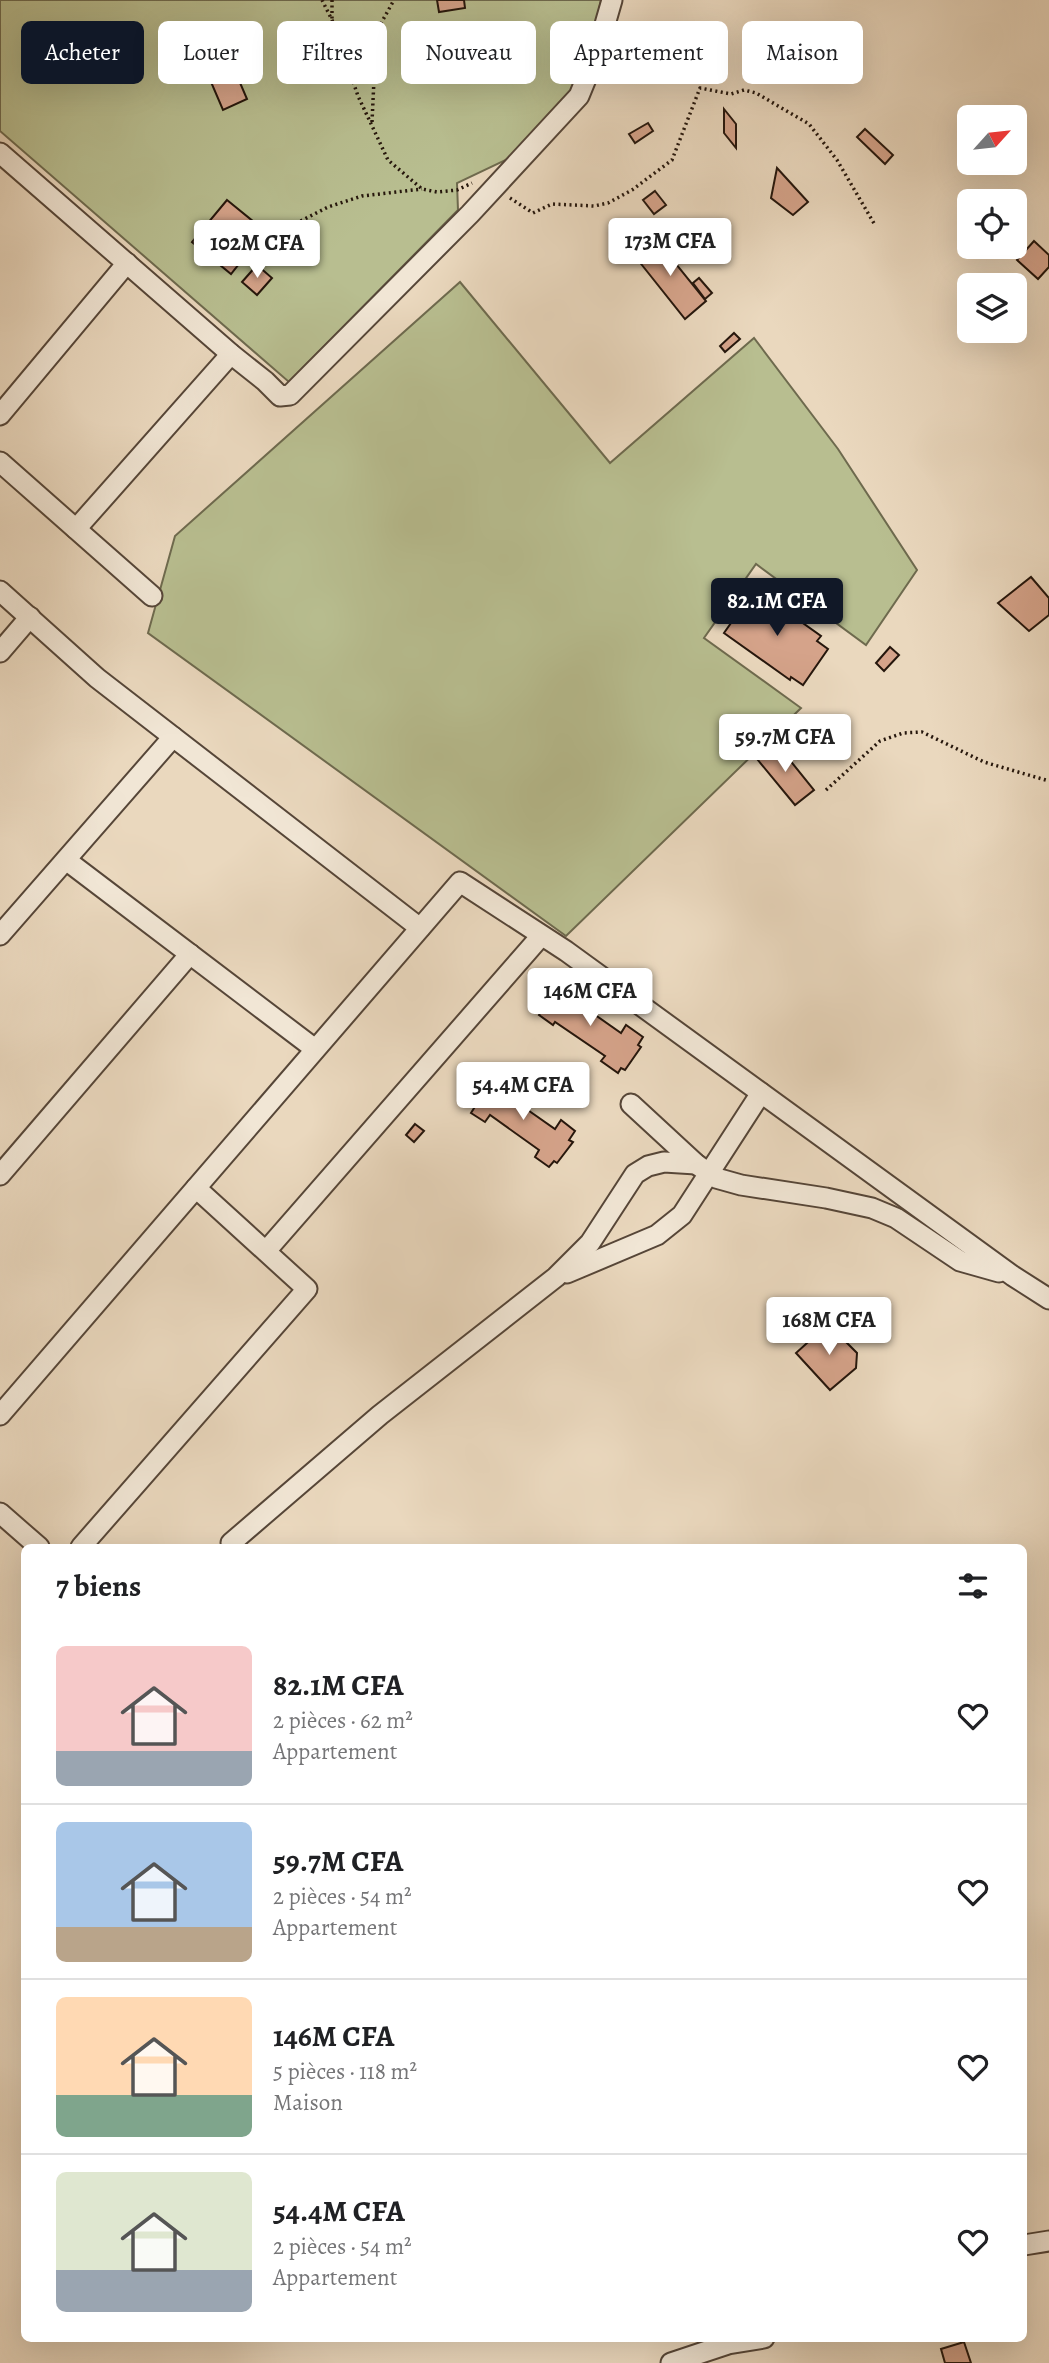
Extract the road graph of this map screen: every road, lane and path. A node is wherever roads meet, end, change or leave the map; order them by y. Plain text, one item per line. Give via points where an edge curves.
1 (322, 0) edge
2 (332, 0) edge
3 (394, 0) edge
4 (612, 0) edge
5 (332, 20) junction
6 (372, 124) junction
7 (3, 162) edge
8 (487, 183) junction
9 (422, 189) junction
10 (875, 225) dead end
11 (281, 231) dead end
12 (127, 263) junction
13 (231, 354) junction
14 (0, 415) edge
15 (0, 462) edge
16 (76, 529) junction
17 (0, 591) edge
18 (152, 596) dead end
19 (30, 617) junction
20 (0, 652) edge
21 (173, 737) junction
22 (1049, 781) edge
23 (826, 790) dead end
24 (66, 860) junction
25 (420, 928) junction
26 (0, 935) edge
27 (541, 936) junction
28 (190, 954) junction
29 (316, 1049) junction
30 (761, 1093) junction
31 (631, 1104) dead end
32 (702, 1169) junction
33 (0, 1175) edge
34 (196, 1188) junction
35 (266, 1251) junction
36 (1013, 1276) junction
37 (556, 1277) junction
38 (1049, 1299) edge
39 (0, 1415) edge
40 (0, 1513) edge
41 (231, 1543) dead end
42 (36, 1544) edge
43 (85, 1544) edge
44 (1049, 2241) edge
45 (1027, 2245) edge
46 (740, 2342) edge
47 (671, 2363) edge

1 - 5 path
2 - 5 path
3 - 6 path via 380,25
4 - 8 street via 579,96
5 - 6 path
6 - 9 path via 388,160
7 - 12 street
8 - 9 path via 437,192
8 - 10 path via 533,214 552,204 608,204 672,160 701,88 731,94 744,90 809,124 837,160
8 - 13 street via 290,396 280,396
9 - 11 path via 362,196
12 - 13 street
12 - 14 street
13 - 16 street
15 - 16 street
16 - 18 street
17 - 19 street
19 - 20 street
19 - 21 street via 97,678
21 - 24 street
21 - 25 street
22 - 23 path via 984,762 922,732 880,740
24 - 26 street
24 - 28 street
25 - 27 street via 460,882
25 - 29 street
27 - 30 street
27 - 35 street
28 - 29 street
28 - 33 street
29 - 34 street
30 - 32 street
30 - 36 street
31 - 32 street
32 - 36 street via 741,1185 872,1208 896,1218 960,1261
32 - 37 street via 682,1215 657,1235
32 - 37 street via 664,1162 635,1174 590,1243
34 - 35 street
34 - 39 street
35 - 43 street via 307,1289
36 - 38 street
37 - 41 street via 380,1415
40 - 42 street
44 - 45 street
46 - 47 street

